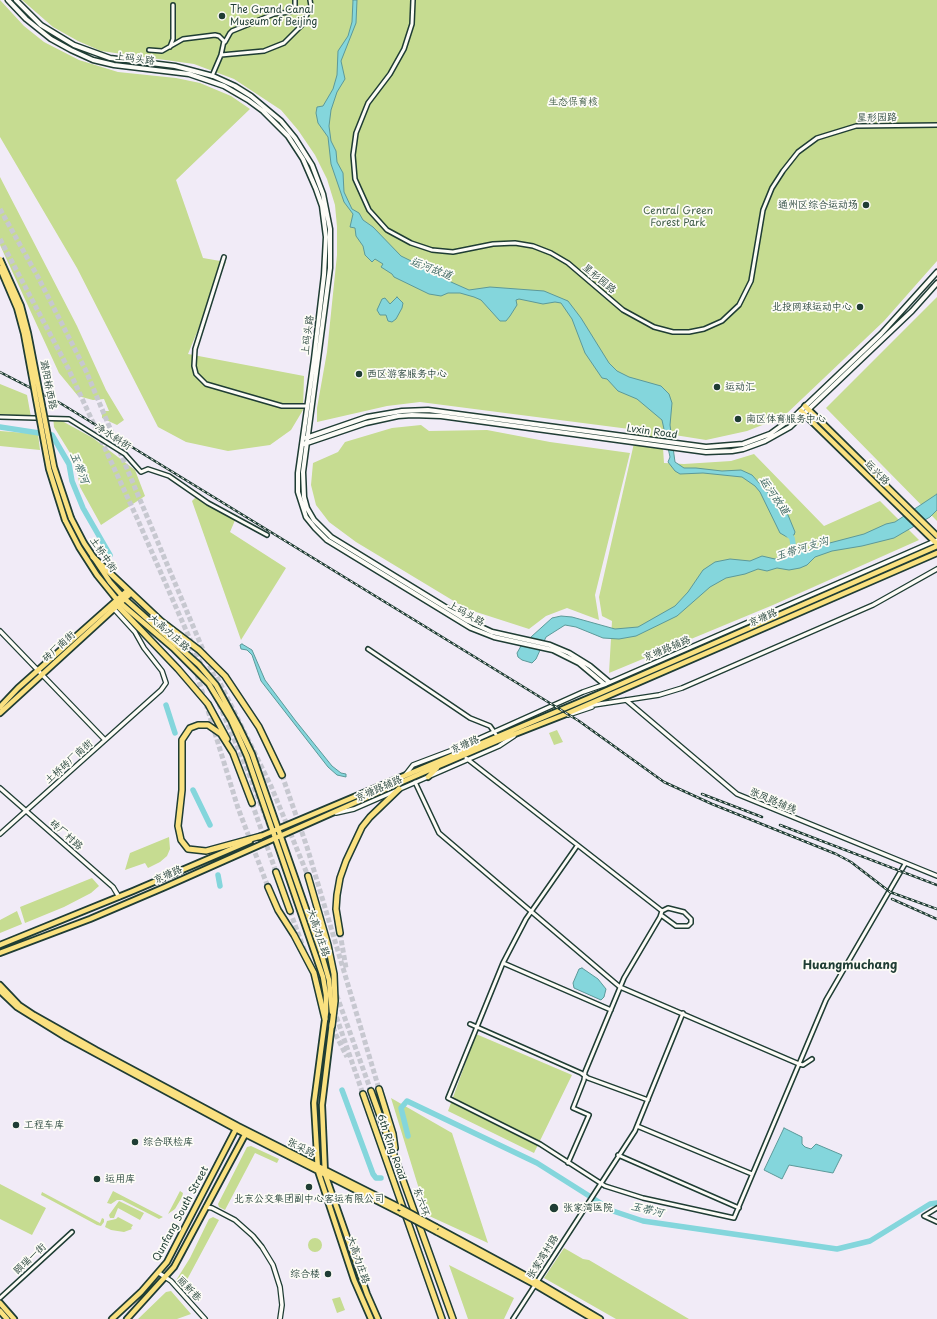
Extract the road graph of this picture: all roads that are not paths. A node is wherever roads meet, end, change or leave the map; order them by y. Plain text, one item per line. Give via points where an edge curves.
1 (8, 0) edge
2 (16, 0) edge
3 (295, 0) edge
4 (310, 0) edge
5 (413, 0) edge
6 (173, 5) dead end
7 (225, 44) junction
8 (170, 47) junction
9 (149, 50) dead end
10 (221, 55) junction
11 (212, 76) junction
12 (937, 125) edge
13 (329, 220) junction
14 (324, 221) junction
15 (331, 254) junction
16 (326, 255) junction
17 (224, 257) dead end
18 (0, 259) edge
19 (0, 268) edge
20 (937, 272) edge
21 (937, 283) edge
22 (306, 406) junction
23 (807, 408) junction
24 (802, 412) junction
25 (0, 417) edge
26 (304, 420) junction
27 (310, 420) junction
28 (307, 437) junction
29 (302, 440) junction
30 (304, 444) junction
31 (71, 518) joint
32 (929, 528) junction
33 (924, 533) junction
34 (267, 535) dead end
35 (937, 536) edge
36 (936, 543) edge
37 (937, 553) edge
38 (93, 557) junction
39 (937, 568) edge
40 (129, 592) junction
41 (124, 597) junction
42 (118, 605) junction
43 (453, 615) junction
44 (0, 632) edge
45 (368, 649) dead end
46 (40, 673) junction
47 (609, 682) junction
48 (604, 684) junction
49 (626, 700) junction
50 (584, 706) junction
51 (594, 706) junction
52 (0, 707) edge
53 (0, 712) edge
54 (561, 716) junction
55 (519, 732) junction
56 (496, 734) junction
57 (105, 740) junction
58 (458, 752) junction
59 (233, 753) junction
60 (462, 756) junction
61 (468, 760) junction
62 (440, 766) junction
63 (406, 774) junction
64 (282, 775) tunnel mouth
65 (428, 776) junction
66 (415, 782) junction
67 (0, 788) edge
68 (399, 789) junction
69 (252, 803) tunnel mouth
70 (26, 811) junction
71 (329, 814) junction
72 (278, 829) junction
73 (272, 831) junction
74 (0, 834) edge
75 (261, 836) junction
76 (280, 836) junction
77 (275, 838) junction
78 (577, 846) junction
79 (905, 864) junction
80 (276, 872) tunnel mouth
81 (308, 876) tunnel mouth
82 (937, 876) edge
83 (268, 887) tunnel mouth
84 (119, 897) junction
85 (290, 911) tunnel mouth
86 (531, 912) junction
87 (661, 913) junction
88 (340, 933) tunnel mouth
89 (0, 945) edge
90 (0, 953) edge
91 (503, 963) junction
92 (0, 985) edge
93 (620, 987) junction
94 (0, 991) edge
95 (611, 1010) junction
96 (683, 1014) junction
97 (326, 1018) junction
98 (470, 1024) dead end
99 (332, 1026) junction
100 (476, 1027) junction
101 (812, 1059) dead end
102 (799, 1064) junction
103 (585, 1076) junction
104 (379, 1089) tunnel mouth
105 (371, 1091) tunnel mouth
106 (363, 1094) tunnel mouth
107 (648, 1100) junction
108 (637, 1126) junction
109 (237, 1127) junction
110 (246, 1132) junction
111 (618, 1155) junction
112 (396, 1157) junction
113 (568, 1163) junction
114 (318, 1168) junction
115 (325, 1172) junction
116 (752, 1174) junction
117 (600, 1183) junction
118 (332, 1192) junction
119 (325, 1195) junction
120 (206, 1208) junction
121 (738, 1208) junction
122 (937, 1208) edge
123 (937, 1222) edge
124 (72, 1232) dead end
125 (159, 1273) junction
126 (166, 1278) junction
127 (536, 1283) junction
128 (0, 1298) edge
129 (0, 1303) edge
130 (0, 1311) edge
131 (7, 1319) edge
132 (14, 1319) edge
133 (112, 1319) edge
134 (127, 1319) edge
135 (205, 1319) edge
136 (280, 1319) edge
137 (371, 1319) edge
138 (378, 1319) edge
139 (442, 1319) edge
140 (453, 1319) edge
141 (513, 1319) edge
142 (593, 1319) edge
143 (600, 1319) edge

1 - 14 main road, 上码头路 via 51,39 93,60 131,68 188,74 224,86 248,100 278,125 304,159 316,189
2 - 11 main road, 上码头路 via 47,29 89,52 110,58 175,66
3 - 7 street via 295,8 290,12 274,14 232,31
4 - 10 street via 311,6 302,25 284,43 264,51
5 - 12 street, 星形园路 via 412,24 404,49 390,74 368,103 356,133 353,155 355,179 369,210 387,230 411,243 432,250 453,252 493,244 515,243 534,246 552,253 568,263 623,310 654,327 673,332 704,329 722,321 739,305 751,281 762,210 772,188 798,152 817,138 856,126
6 - 8 street via 173,39
7 - 8 street via 222,38 215,35 183,39
7 - 10 street
8 - 9 street via 162,51
10 - 11 street
11 - 13 main road, 上码头路 via 251,96 281,121 295,138 320,183
13 - 14 main road
13 - 15 main road, 上码头路
14 - 16 main road, 上码头路
15 - 16 main road
15 - 27 main road, 上码头路
16 - 22 main road, 上码头路
17 - 22 street via 195,349 196,374 206,384 282,406
18 - 31 main road, 潞阳桥西路, bridge via 21,306 54,467
19 - 42 main road, 潞阳桥西路, bridge via 17,308 24,334 49,469 65,520 79,547
20 - 23 main road, Lvxin Road via 881,334
21 - 23 main road, Lvxin Road via 912,311
22 - 26 main road, 上码头路
23 - 24 main road, Lvxin Road
23 - 32 main road, 运兴路
24 - 28 main road, Lvxin Road via 770,434 743,444 724,447 706,447 428,410 367,417
24 - 30 main road, Lvxin Road via 790,427 765,442 743,449 719,452 426,415 382,419
24 - 33 main road, 运兴路
25 - 34 street, 净水斜街 via 69,419 125,454 141,472 148,469 169,476 208,503
26 - 27 main road
26 - 29 main road, 上码头路
27 - 28 main road, 上码头路
28 - 29 main road, Lvxin Road
28 - 30 main road, 上码头路
29 - 30 main road, 上码头路
30 - 43 main road, 上码头路 via 298,482 299,499 306,517 315,528 339,547
31 - 38 main road, 土桥中街
32 - 33 main road via 928,532
32 - 35 main road, 运兴路
33 - 36 main road, 运兴路
36 - 47 street, 京塘路辅路
36 - 56 main road, 京塘路 via 614,687
37 - 50 main road, 京塘路
38 - 40 highway
38 - 41 main road, 土桥中街
39 - 49 street via 873,605 689,685 659,695
40 - 41 main road, 砖厂南街
40 - 64 highway via 199,650 225,676 259,727
41 - 42 main road, 砖厂南街
41 - 72 main road, 大高力庄路 via 190,656 216,686 246,740
42 - 46 main road, 砖厂南街
42 - 46 main road, 砖厂南街
42 - 57 street, 土桥砖厂南街 via 166,678 166,683
42 - 59 highway via 178,668 208,704
42 - 73 main road, 大高力庄路 via 184,658 219,700 241,740
43 - 47 main road, 上码头路 via 492,632 569,652
43 - 48 main road, 上码头路 via 471,628 494,637 553,650 579,663
44 - 46 street
45 - 56 street via 470,718 490,726
46 - 52 main road, 砖厂南街
46 - 53 main road, 砖厂南街
46 - 57 street
47 - 48 street, 京塘路辅路
48 - 56 street, 京塘路辅路
49 - 51 street
49 - 79 street, 张凤路辅线 via 737,794
50 - 51 street
50 - 54 main road, 京塘路
51 - 54 street
54 - 55 main road, 京塘路
55 - 60 main road, 京塘路
55 - 61 street, 京塘路辅路 via 499,746
56 - 58 main road, 京塘路
56 - 63 street, 京塘路辅路 via 413,765
57 - 70 street, 土桥砖厂南街
58 - 60 street
58 - 63 main road, 京塘路
59 - 69 highway
59 - 75 highway via 221,734 208,725 193,726 184,735 178,826 181,840 188,848 206,851
60 - 61 street
60 - 62 main road, 京塘路
61 - 65 street, 京塘路辅路
61 - 78 street
62 - 65 main road
62 - 71 main road, 京塘路
63 - 72 main road, 京塘路
65 - 66 street, 京塘路辅路
66 - 68 street, 京塘路辅路
66 - 86 street via 439,833
67 - 70 street, 砖厂村路
68 - 71 street, 京塘路辅路 via 354,809
68 - 88 highway via 362,827 346,861 337,895 336,909
70 - 74 street, 土桥砖厂南街
70 - 84 street, 砖厂村路 via 113,887
71 - 76 main road, 京塘路
72 - 73 main road, 京塘路
72 - 76 main road, 大高力庄路
73 - 75 main road, 京塘路
73 - 77 main road, 大高力庄路
75 - 84 main road, 京塘路
76 - 77 main road, 京塘路
76 - 99 main road, 大高力庄路 via 329,980
77 - 90 main road, 京塘路 via 90,919
77 - 97 main road, 大高力庄路 via 319,963 326,995
78 - 86 street
78 - 87 street
79 - 82 street, 张凤路辅线
79 - 102 street via 826,1000
80 - 85 highway
81 - 99 highway via 334,974 335,1001
83 - 97 highway via 278,910 314,973
84 - 89 main road, 京塘路
86 - 91 street
86 - 93 street
87 - 87 street via 668,908 684,912 691,919 691,923 688,926 676,926
87 - 93 street
91 - 95 street
91 - 100 street
92 - 109 main road, 张采路 via 19,1005 34,1015
93 - 95 street
93 - 96 street
94 - 109 main road, 张采路 via 17,1007 44,1025
95 - 103 street
96 - 102 street
96 - 107 street, 张家湾村路
97 - 114 main road, 大高力庄路 via 314,1103
98 - 100 street
99 - 115 main road, 大高力庄路 via 322,1105
100 - 103 street
100 - 113 street via 448,1098 540,1144
101 - 102 street via 803,1065
102 - 116 street
103 - 107 street
103 - 113 street via 572,1108 589,1115
104 - 112 highway via 393,1134
105 - 112 highway, 东六环
106 - 139 highway, 6th Ring Road
107 - 108 street, 张家湾村路
108 - 111 street, 张家湾村路
108 - 116 street
109 - 110 main road, 张采路
109 - 125 main road, Qunfang South Street
110 - 114 main road, 张采路
110 - 120 main road, Qunfang South Street
111 - 117 street, 张家湾村路
111 - 121 street
112 - 140 highway, 东六环
113 - 117 street
114 - 115 main road, 张采路
114 - 119 main road, 大高力庄路
115 - 118 main road, 大高力庄路
115 - 127 main road, 张采路, bridge
115 - 127 main road, 张采路, bridge via 436,1226
116 - 121 street
117 - 121 street via 643,1198 734,1218
117 - 127 street, 张家湾村路
118 - 119 main road via 327,1191
118 - 138 main road, 大高力庄路
119 - 137 main road, 大高力庄路 via 354,1280
120 - 126 main road, Qunfang South Street
120 - 136 street via 212,1208 235,1220 262,1247 273,1265 280,1287
122 - 123 street via 924,1216
124 - 128 street, 颐瑞一街
125 - 126 street, 丽新巷
125 - 133 main road, Qunfang South Street
126 - 134 main road, Qunfang South Street
126 - 135 street, 丽新巷
127 - 141 street, 张家湾村路
127 - 142 main road, 张采路
127 - 143 main road, 张采路
129 - 132 main road
130 - 131 main road

